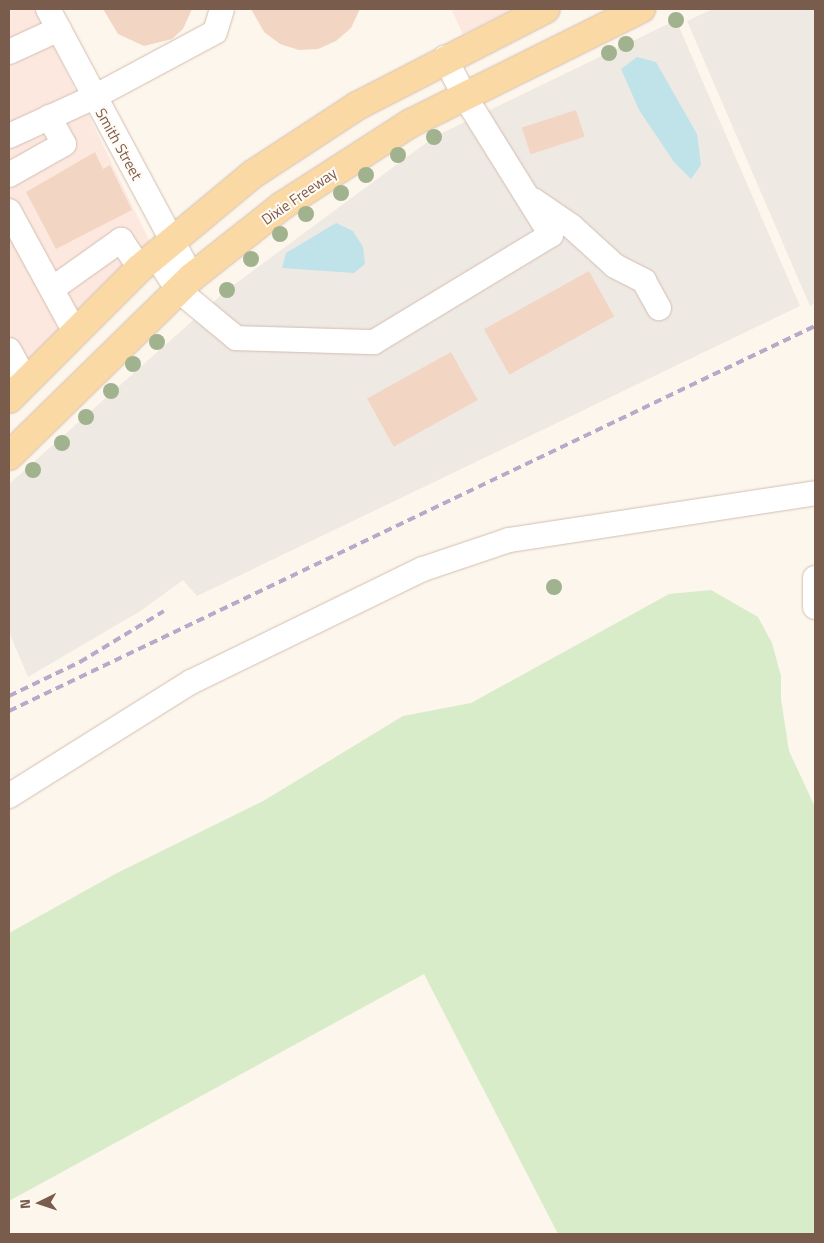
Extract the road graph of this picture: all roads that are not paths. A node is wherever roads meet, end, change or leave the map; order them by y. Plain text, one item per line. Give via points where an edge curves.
1 (222, 9) edge
2 (546, 9) edge
3 (641, 9) edge
4 (54, 19) edge
5 (9, 52) edge
6 (445, 58) junction
7 (464, 95) junction
8 (94, 97) junction
9 (49, 117) junction
10 (9, 137) edge
11 (17, 171) edge
12 (526, 195) junction
13 (9, 211) edge
14 (156, 254) junction
15 (185, 284) junction
16 (52, 289) junction
17 (659, 308) dead end
18 (75, 332) junction
19 (9, 350) edge
20 (18, 391) edge
21 (9, 456) edge
22 (815, 493) edge
23 (815, 578) edge
24 (815, 607) edge
25 (9, 796) edge

1 - 8 street via 215,32
2 - 6 main road
3 - 7 main road, Dixie Freeway
4 - 5 street
4 - 8 street, Smith Street
6 - 7 street
6 - 14 main road via 357,106 253,174
7 - 12 street
7 - 15 main road, Dixie Freeway via 322,179
8 - 9 street
8 - 14 street, Smith Street
9 - 10 street
9 - 11 street via 64,144
10 - 11 street
12 - 15 street via 551,235 374,342 236,338
12 - 17 street via 571,226 615,266 644,281
13 - 16 street
14 - 15 street, Smith Street
14 - 16 street via 122,240
14 - 18 main road
15 - 21 main road, Dixie Freeway
16 - 18 street
18 - 20 main road
19 - 20 street
22 - 25 street via 509,540 424,569 191,682
23 - 24 street

